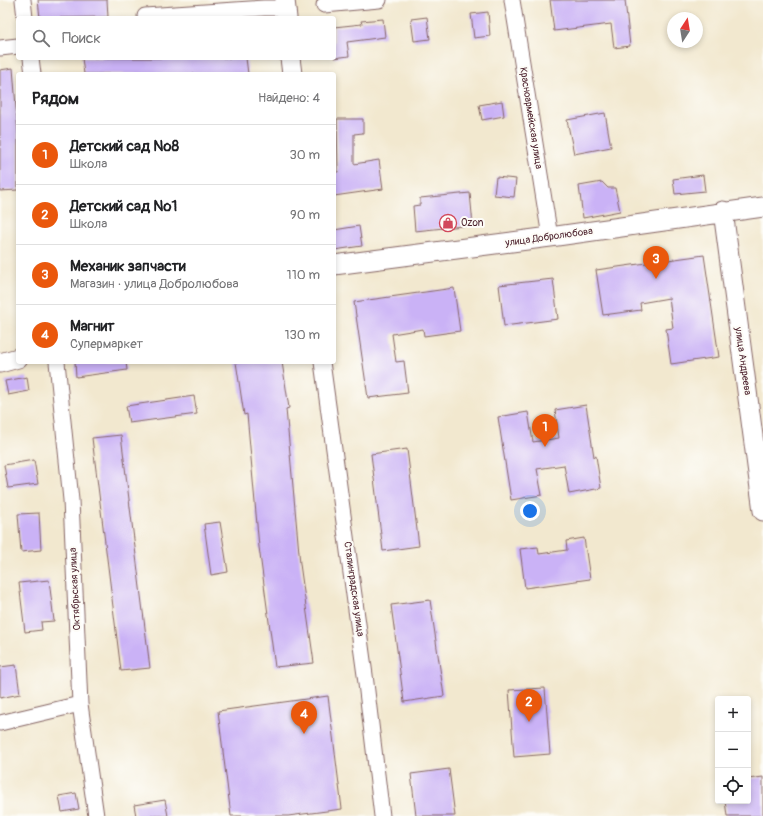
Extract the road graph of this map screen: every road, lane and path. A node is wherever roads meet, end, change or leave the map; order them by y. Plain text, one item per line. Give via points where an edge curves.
1 (23, 0) edge
2 (379, 0) edge
3 (512, 0) edge
4 (324, 5) dead end
5 (286, 9) edge
6 (25, 16) edge
7 (145, 16) dead end
8 (16, 46) edge
9 (0, 48) edge
10 (31, 60) edge
11 (290, 60) edge
12 (33, 72) edge
13 (292, 72) edge
14 (763, 207) edge
15 (723, 211) junction
16 (550, 237) junction
17 (336, 265) edge
18 (16, 359) edge
19 (0, 363) edge
20 (57, 364) edge
21 (322, 364) edge
22 (763, 511) edge
23 (80, 704) junction
24 (0, 723) edge
25 (96, 816) edge
26 (382, 816) edge

1 - 6 street
2 - 4 street
3 - 16 street, Красноармейская улица
5 - 7 street via 264,8
8 - 9 street
10 - 12 street
11 - 13 street
14 - 15 street, улица Добролюбова
15 - 16 street, улица Добролюбова
15 - 22 street, улица Андреева
16 - 17 street, улица Добролюбова
18 - 19 street
20 - 23 street, Октябрьская улица via 71,500
21 - 26 street, Сталинградская улица
23 - 24 street
23 - 25 street, Октябрьская улица

